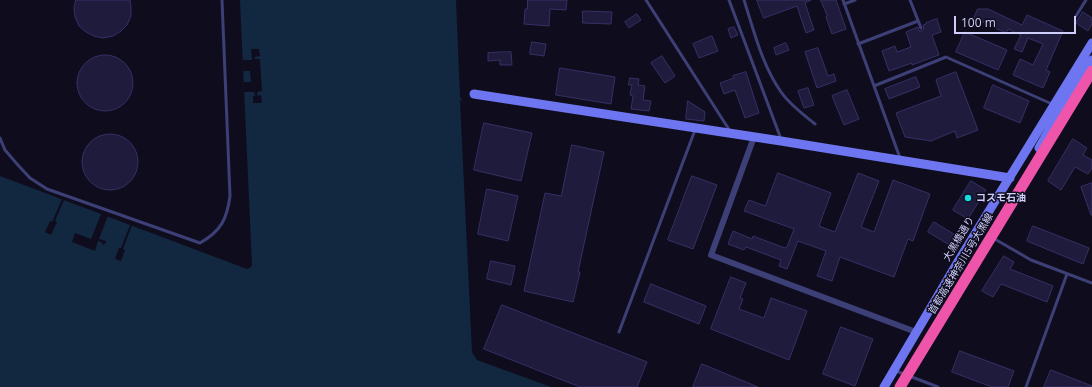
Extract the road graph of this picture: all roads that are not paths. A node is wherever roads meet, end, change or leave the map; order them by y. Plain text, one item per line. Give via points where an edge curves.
1 (222, 0) edge
2 (646, 0) edge
3 (729, 0) edge
4 (744, 0) edge
5 (854, 0) edge
6 (910, 0) edge
7 (1086, 0) edge
8 (843, 2) edge
9 (1076, 16) dead end
10 (918, 21) junction
11 (921, 28) dead end
12 (1092, 42) edge
13 (858, 44) junction
14 (1092, 60) edge
15 (1092, 71) edge
16 (1092, 79) edge
17 (874, 86) junction
18 (474, 94) dead end
19 (1054, 105) junction
20 (815, 124) dead end
21 (696, 128) junction
22 (732, 134) junction
23 (0, 138) edge
24 (754, 138) junction
25 (781, 141) junction
26 (901, 160) junction
27 (1010, 178) junction
28 (983, 231) junction
29 (1067, 274) junction
30 (1092, 283) edge
31 (619, 332) dead end
32 (916, 332) junction
33 (894, 370) junction
34 (905, 374) junction
35 (884, 387) edge
36 (897, 387) edge
37 (900, 387) edge
38 (905, 387) edge
39 (938, 387) edge
40 (1026, 387) edge

1 - 23 lane via 230,196 227,213 219,228 208,239 200,243 47,189 30,178 17,164 5,150
2 - 22 lane
3 - 25 lane
4 - 20 lane via 766,65 781,92 796,109
5 - 8 lane
6 - 10 lane
7 - 9 lane
8 - 13 lane
10 - 11 lane
10 - 13 lane
12 - 19 street, 大黒橋通り
13 - 17 lane
14 - 28 street, 大黒橋通り via 1022,179
15 - 37 highway, 首都高速神奈川5号大黒線, bridge
16 - 38 highway, 首都高速神奈川5号大黒線
17 - 19 lane via 946,57
17 - 26 lane
18 - 21 street
19 - 27 street, 大黒橋通り
21 - 22 street
21 - 31 lane
22 - 24 street
24 - 25 street
24 - 32 street via 711,255
25 - 26 street
26 - 27 street
27 - 28 street, 大黒橋通り
28 - 29 lane via 1031,260
28 - 32 street, 大黒橋通り
28 - 34 street, 大黒橋通り
29 - 30 lane
29 - 40 lane
32 - 33 street, 大黒橋通り
33 - 34 lane
33 - 35 street, 大黒橋通り
34 - 36 street, 大黒橋通り
34 - 39 lane

